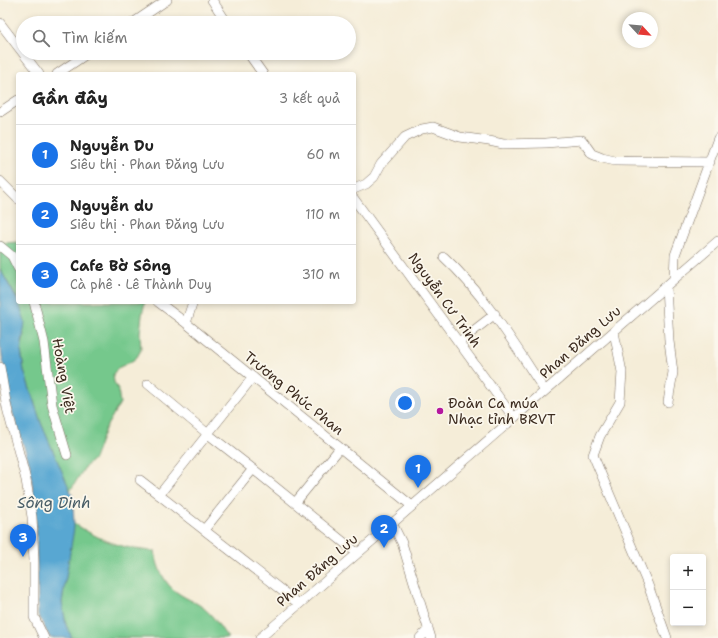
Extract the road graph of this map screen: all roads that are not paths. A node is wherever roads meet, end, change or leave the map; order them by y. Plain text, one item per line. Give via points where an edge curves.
1 (167, 0) edge
2 (212, 0) edge
3 (143, 16) edge
4 (222, 16) edge
5 (0, 23) edge
6 (16, 44) edge
7 (28, 60) edge
8 (78, 60) edge
9 (253, 60) edge
10 (37, 72) edge
11 (60, 72) edge
12 (262, 72) edge
13 (16, 101) edge
14 (0, 112) edge
15 (718, 138) edge
16 (710, 162) junction
17 (0, 181) edge
18 (356, 188) edge
19 (16, 197) edge
20 (356, 202) edge
21 (718, 241) edge
22 (0, 246) edge
23 (444, 257) dead end
24 (16, 264) edge
25 (674, 279) junction
26 (666, 286) junction
27 (34, 304) edge
28 (161, 304) edge
29 (192, 304) edge
30 (495, 314) junction
31 (186, 323) junction
32 (614, 332) junction
33 (459, 342) junction
34 (0, 367) edge
35 (252, 377) junction
36 (148, 384) dead end
37 (545, 391) junction
38 (668, 402) dead end
39 (514, 418) junction
40 (208, 434) junction
41 (340, 448) junction
42 (67, 455) dead end
43 (253, 469) junction
44 (140, 480) dead end
45 (159, 495) junction
46 (295, 503) junction
47 (412, 506) junction
48 (392, 523) junction
49 (204, 530) junction
50 (357, 553) junction
51 (299, 604) junction
52 (430, 634) edge
53 (44, 638) edge
54 (260, 638) edge
55 (420, 638) edge
56 (667, 638) edge

1 - 3 street
2 - 4 street
5 - 6 street
7 - 10 street
8 - 11 street
9 - 12 street
13 - 14 street
15 - 16 street
16 - 18 street via 614,161 592,154 582,140 503,144 460,137 433,128 422,129 405,137 374,176 366,184
16 - 25 street via 675,255
17 - 19 street
20 - 33 street, Nguyễn Cư Trinh
21 - 25 street, Phan Đăng Lưu
22 - 24 street via 12,256
23 - 30 street via 462,274
25 - 26 street, Phan Đăng Lưu
26 - 32 street, Phan Đăng Lưu
26 - 38 street via 673,372
27 - 42 street, Hoàng Việt via 44,342 52,405
28 - 31 street, Trương Phúc Phan
29 - 31 street
30 - 33 street
30 - 37 street
31 - 35 street, Trương Phúc Phan
32 - 37 street, Phan Đăng Lưu
32 - 56 street via 622,372 620,402 600,436 593,456 648,585
33 - 39 street, Nguyễn Cư Trinh
34 - 53 street via 7,408 26,480 32,517 34,617
35 - 40 street
35 - 41 street, Trương Phúc Phan
36 - 40 street
37 - 39 street, Phan Đăng Lưu
39 - 47 street, Phan Đăng Lưu
40 - 43 street
40 - 45 street
41 - 46 street
41 - 47 street, Trương Phúc Phan
43 - 46 street
43 - 49 street
44 - 45 street
45 - 49 street
46 - 50 street
47 - 48 street, Phan Đăng Lưu
48 - 50 street, Phan Đăng Lưu
48 - 52 street via 402,543
49 - 51 street
50 - 51 street, Phan Đăng Lưu
51 - 54 street, Phan Đăng Lưu
52 - 55 street

